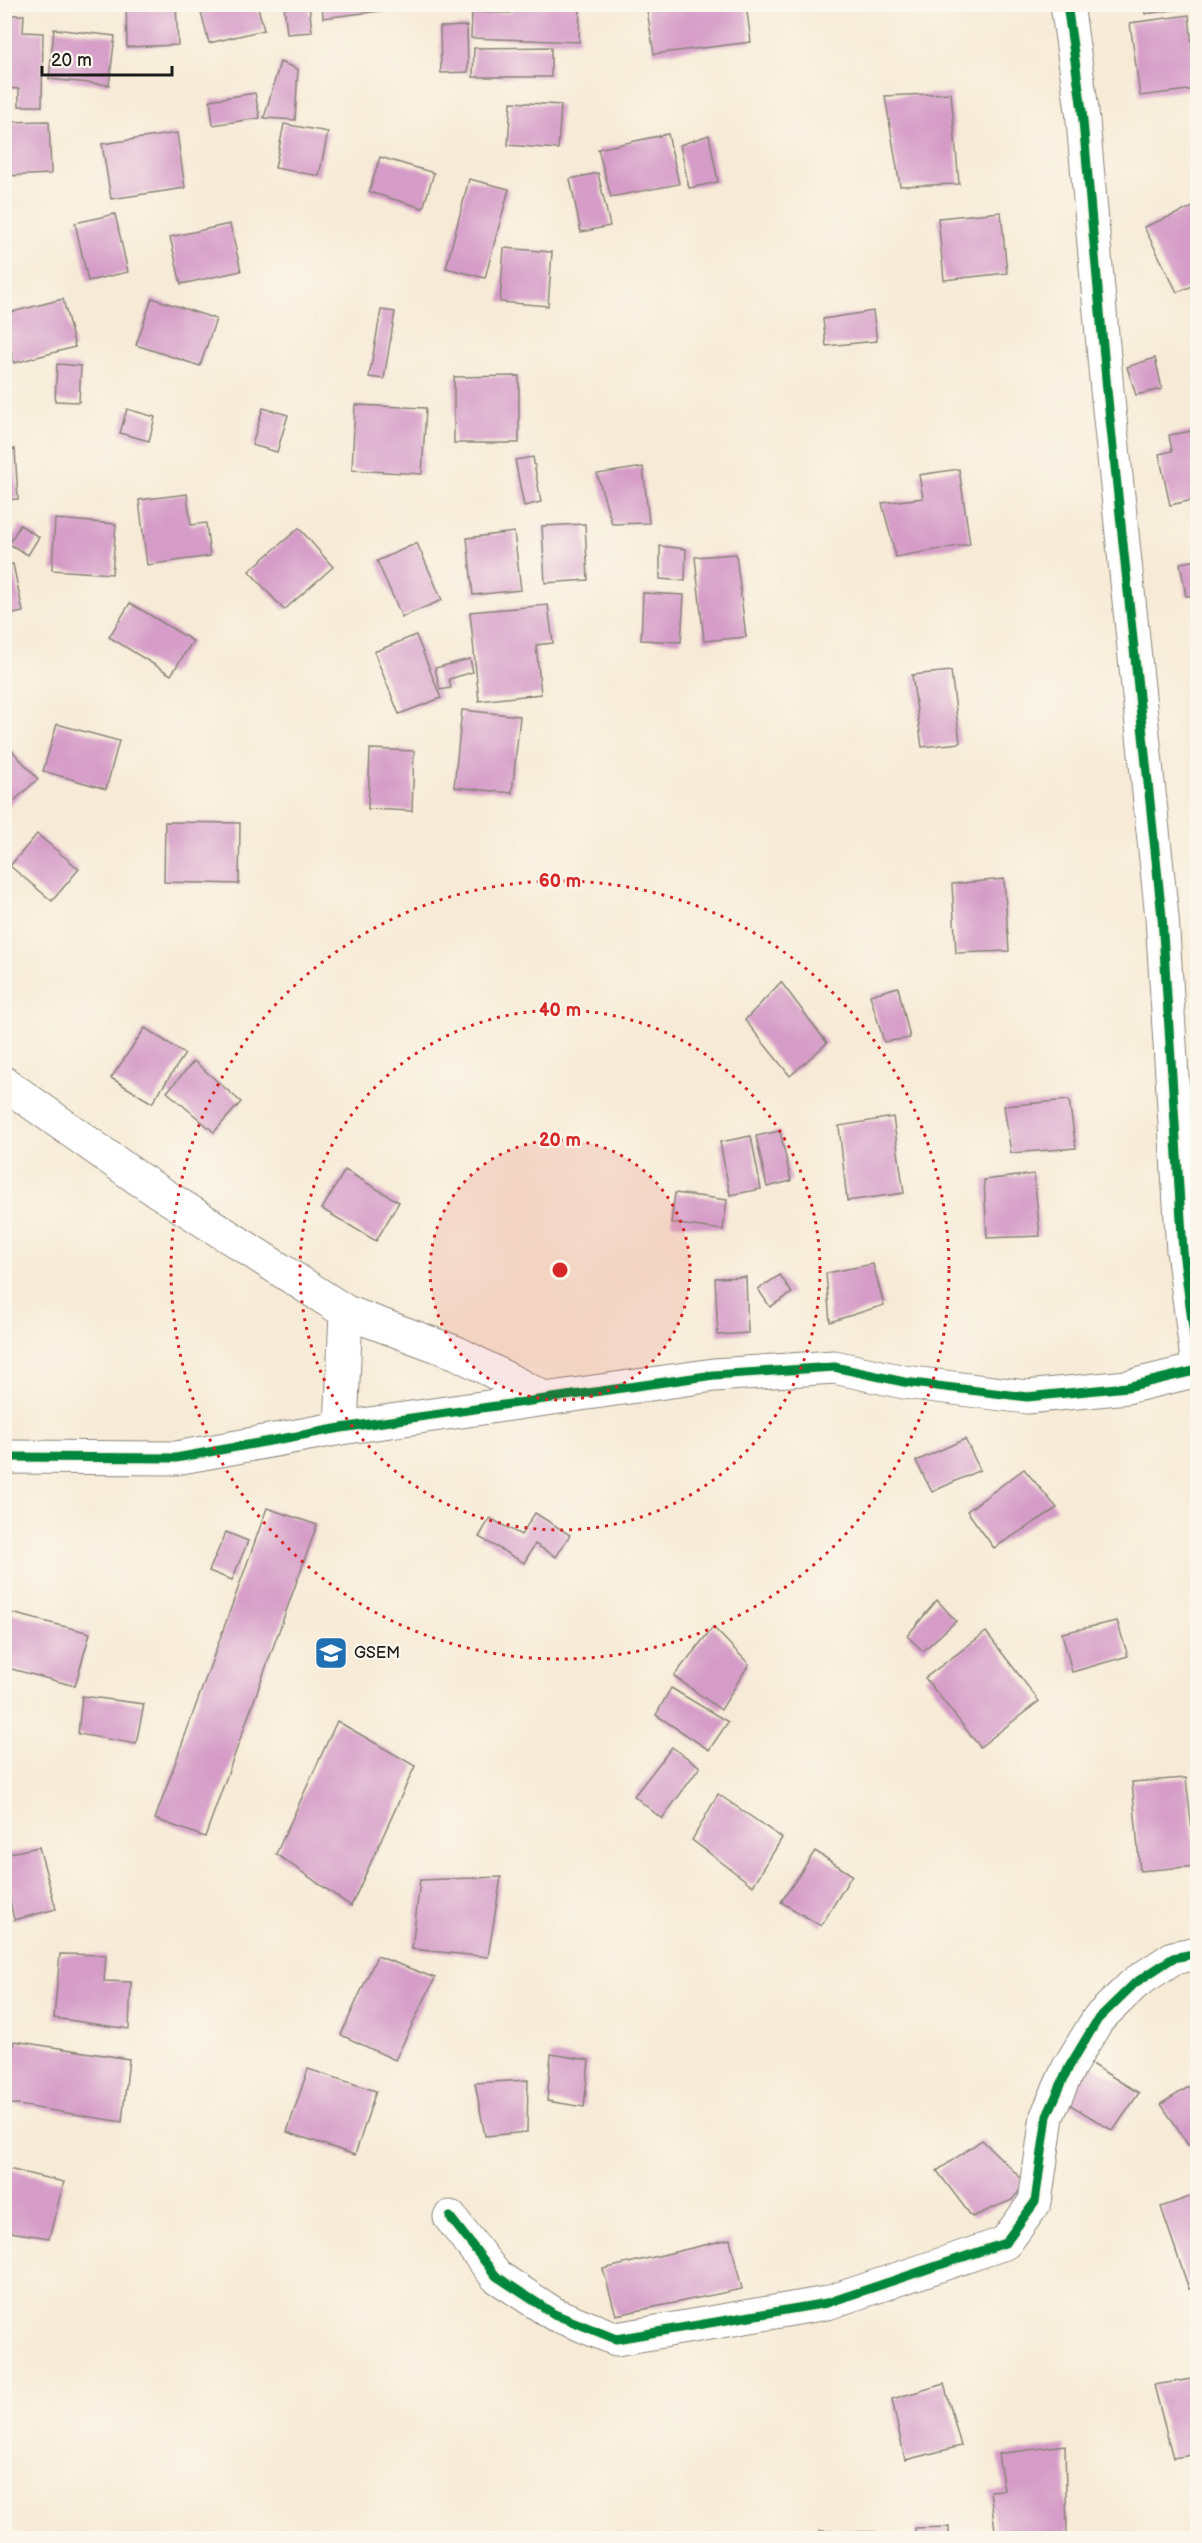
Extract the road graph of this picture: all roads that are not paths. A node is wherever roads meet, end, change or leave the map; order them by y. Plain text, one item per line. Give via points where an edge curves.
1 (1067, 4) edge
2 (4, 1083) edge
3 (346, 1312) junction
4 (1197, 1369) edge
5 (544, 1398) junction
6 (341, 1428) junction
7 (4, 1457) edge
8 (1197, 1953) edge
9 (450, 2217) dead end

1 - 4 street via 1082,110 1161,917 1183,1251
2 - 3 street via 139,1179
3 - 5 street via 457,1353
3 - 6 street
4 - 5 street via 1127,1387 1027,1397 904,1382 834,1367 714,1375
5 - 6 street
6 - 7 street via 176,1458
8 - 9 street via 1173,1958 1154,1970 1098,2019 1069,2067 1047,2116 1035,2202 1005,2243 827,2303 616,2339 554,2314 496,2276

